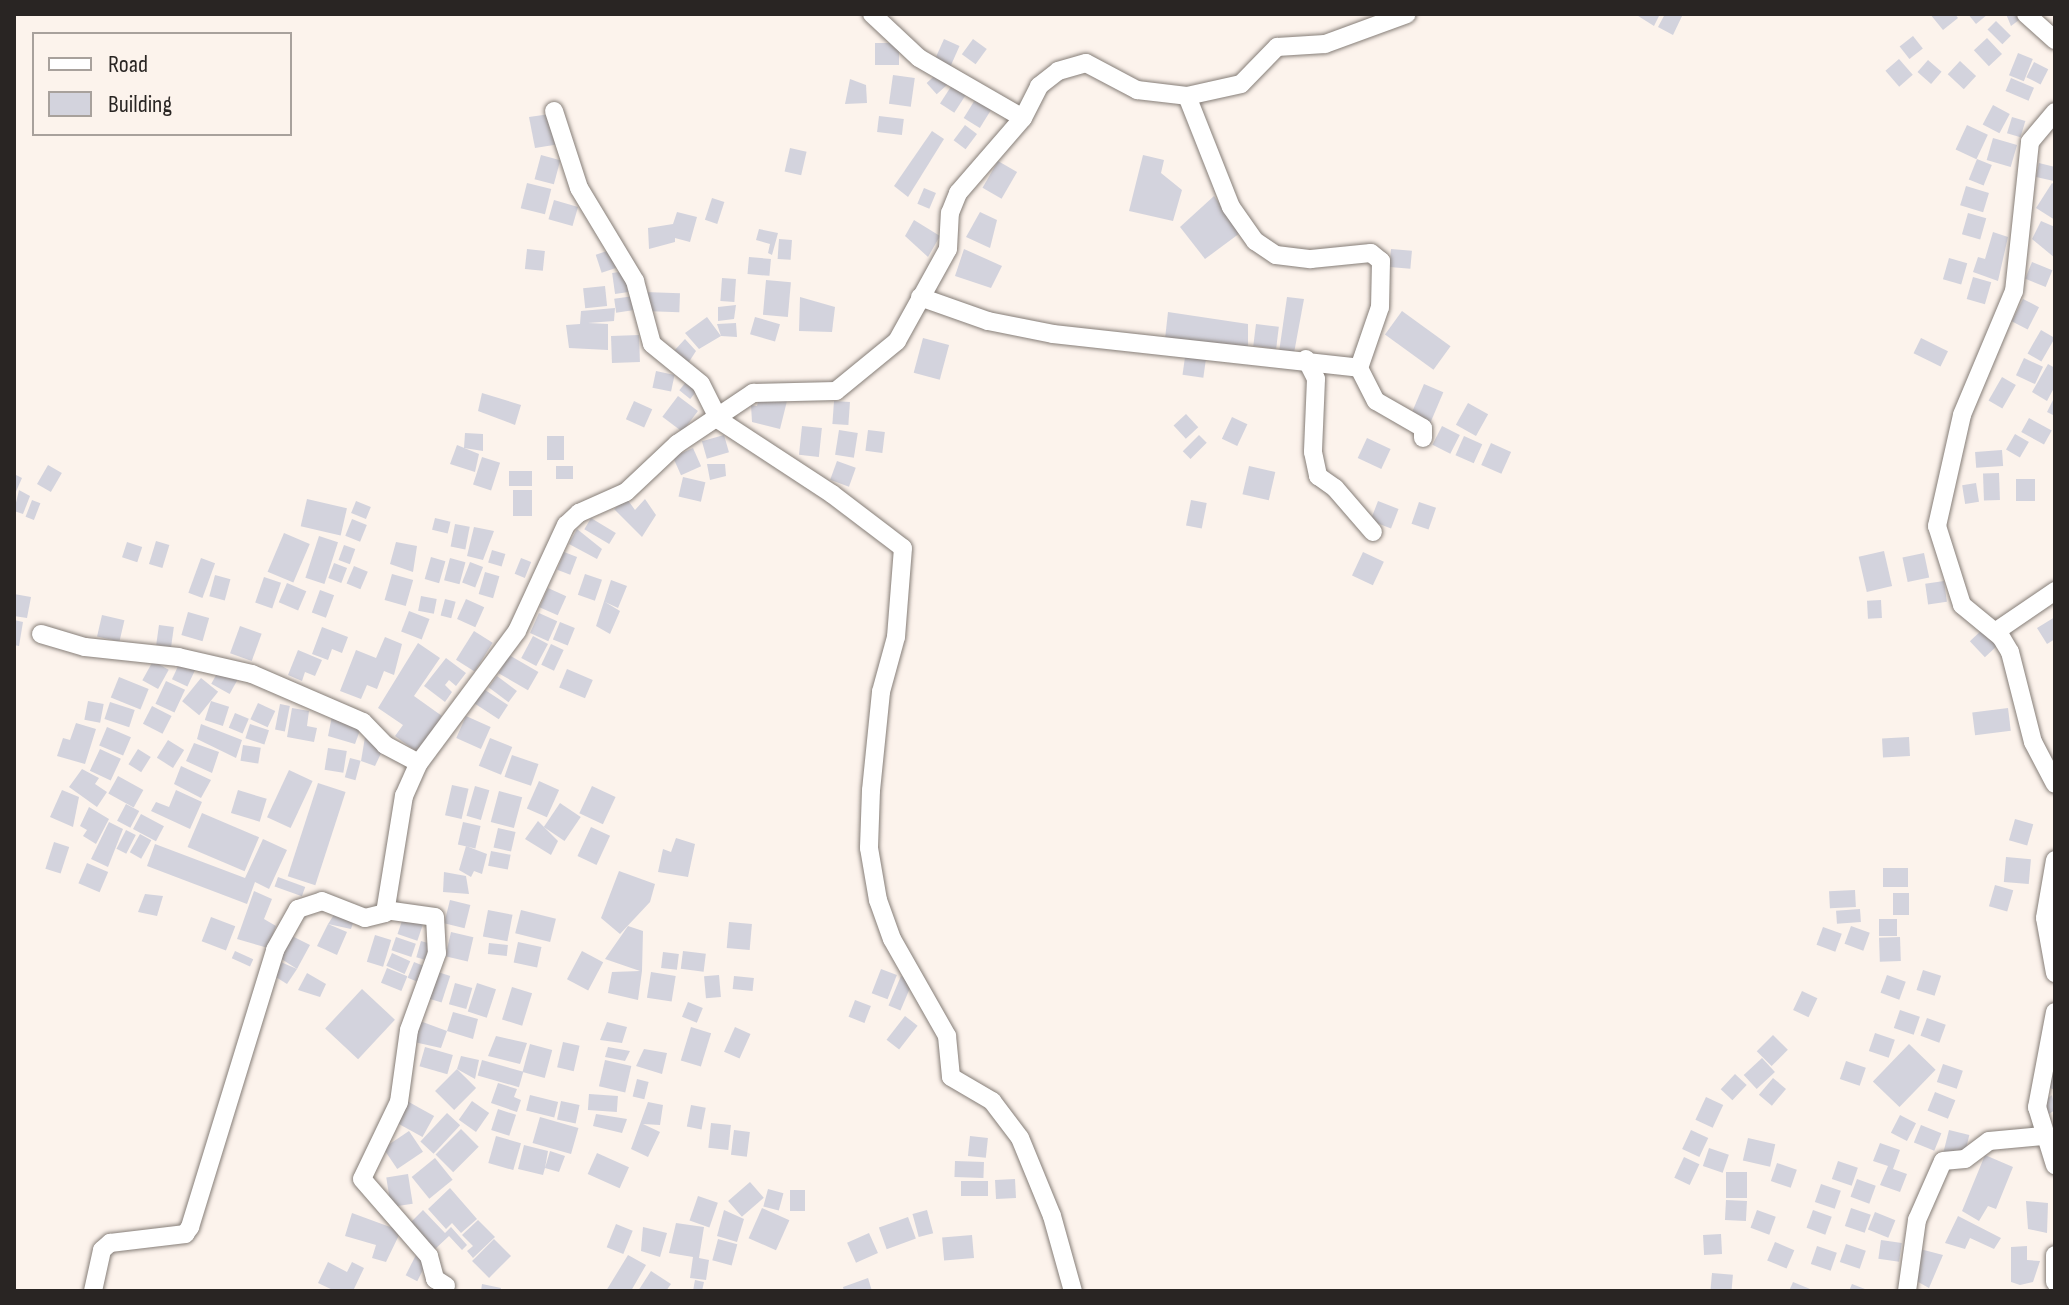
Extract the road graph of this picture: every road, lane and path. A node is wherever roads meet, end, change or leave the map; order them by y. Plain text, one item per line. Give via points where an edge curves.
1 (872, 14) edge
2 (1407, 14) edge
3 (2026, 14) edge
4 (2055, 40) edge
5 (1187, 96) junction
6 (554, 111) dead end
7 (2055, 112) edge
8 (1023, 118) junction
9 (920, 297) junction
10 (1306, 359) junction
11 (1359, 368) junction
12 (719, 420) junction
13 (1423, 438) dead end
14 (1373, 532) dead end
15 (2055, 591) edge
16 (1995, 632) junction
17 (41, 634) dead end
18 (419, 763) junction
19 (2055, 784) edge
20 (2055, 860) edge
21 (385, 910) junction
22 (2055, 973) edge
23 (2055, 1012) edge
24 (2043, 1136) junction
25 (2055, 1165) edge
26 (2055, 1255) edge
27 (2055, 1282) edge
28 (446, 1286) dead end
29 (93, 1291) edge
30 (1073, 1291) edge
31 (1907, 1291) edge

1 - 8 street via 919,58
2 - 5 street via 1325,44 1277,47 1241,84
3 - 4 street
5 - 8 street via 1137,90 1086,63 1071,63 1039,86
5 - 11 street via 1231,207 1255,241 1276,255 1311,259 1371,253 1381,261 1380,307
6 - 12 street via 579,188 635,281 652,344 701,384
7 - 16 street via 2030,142 2014,291 1962,415 1937,526 1962,605
8 - 9 street via 958,193 950,213 948,249
9 - 10 street via 988,321 1053,334
9 - 12 street via 897,341 844,386 826,393 753,393
10 - 11 street
10 - 14 street via 1316,379 1313,452 1318,476
11 - 13 street via 1376,401 1423,428
12 - 18 street via 677,444 626,492 579,513 566,525 517,631
12 - 30 street via 903,548 896,637 881,692 871,790 869,848 878,900 892,939 947,1036 951,1077 992,1101 1025,1149 1052,1216
15 - 16 street
16 - 19 street via 2010,652 2033,742
17 - 18 street via 85,647 178,657 252,674 363,722 385,745
18 - 21 street via 404,796
20 - 22 street via 2045,918
21 - 28 street via 435,917 437,953 409,1030 399,1102 362,1179 429,1256 435,1279
21 - 29 street via 378,919 322,901 298,909 275,950 190,1227 185,1234 110,1243 102,1250
23 - 24 street via 2037,1107
24 - 25 street
24 - 31 street via 1989,1141 1965,1159 1943,1161 1917,1220
26 - 27 street

